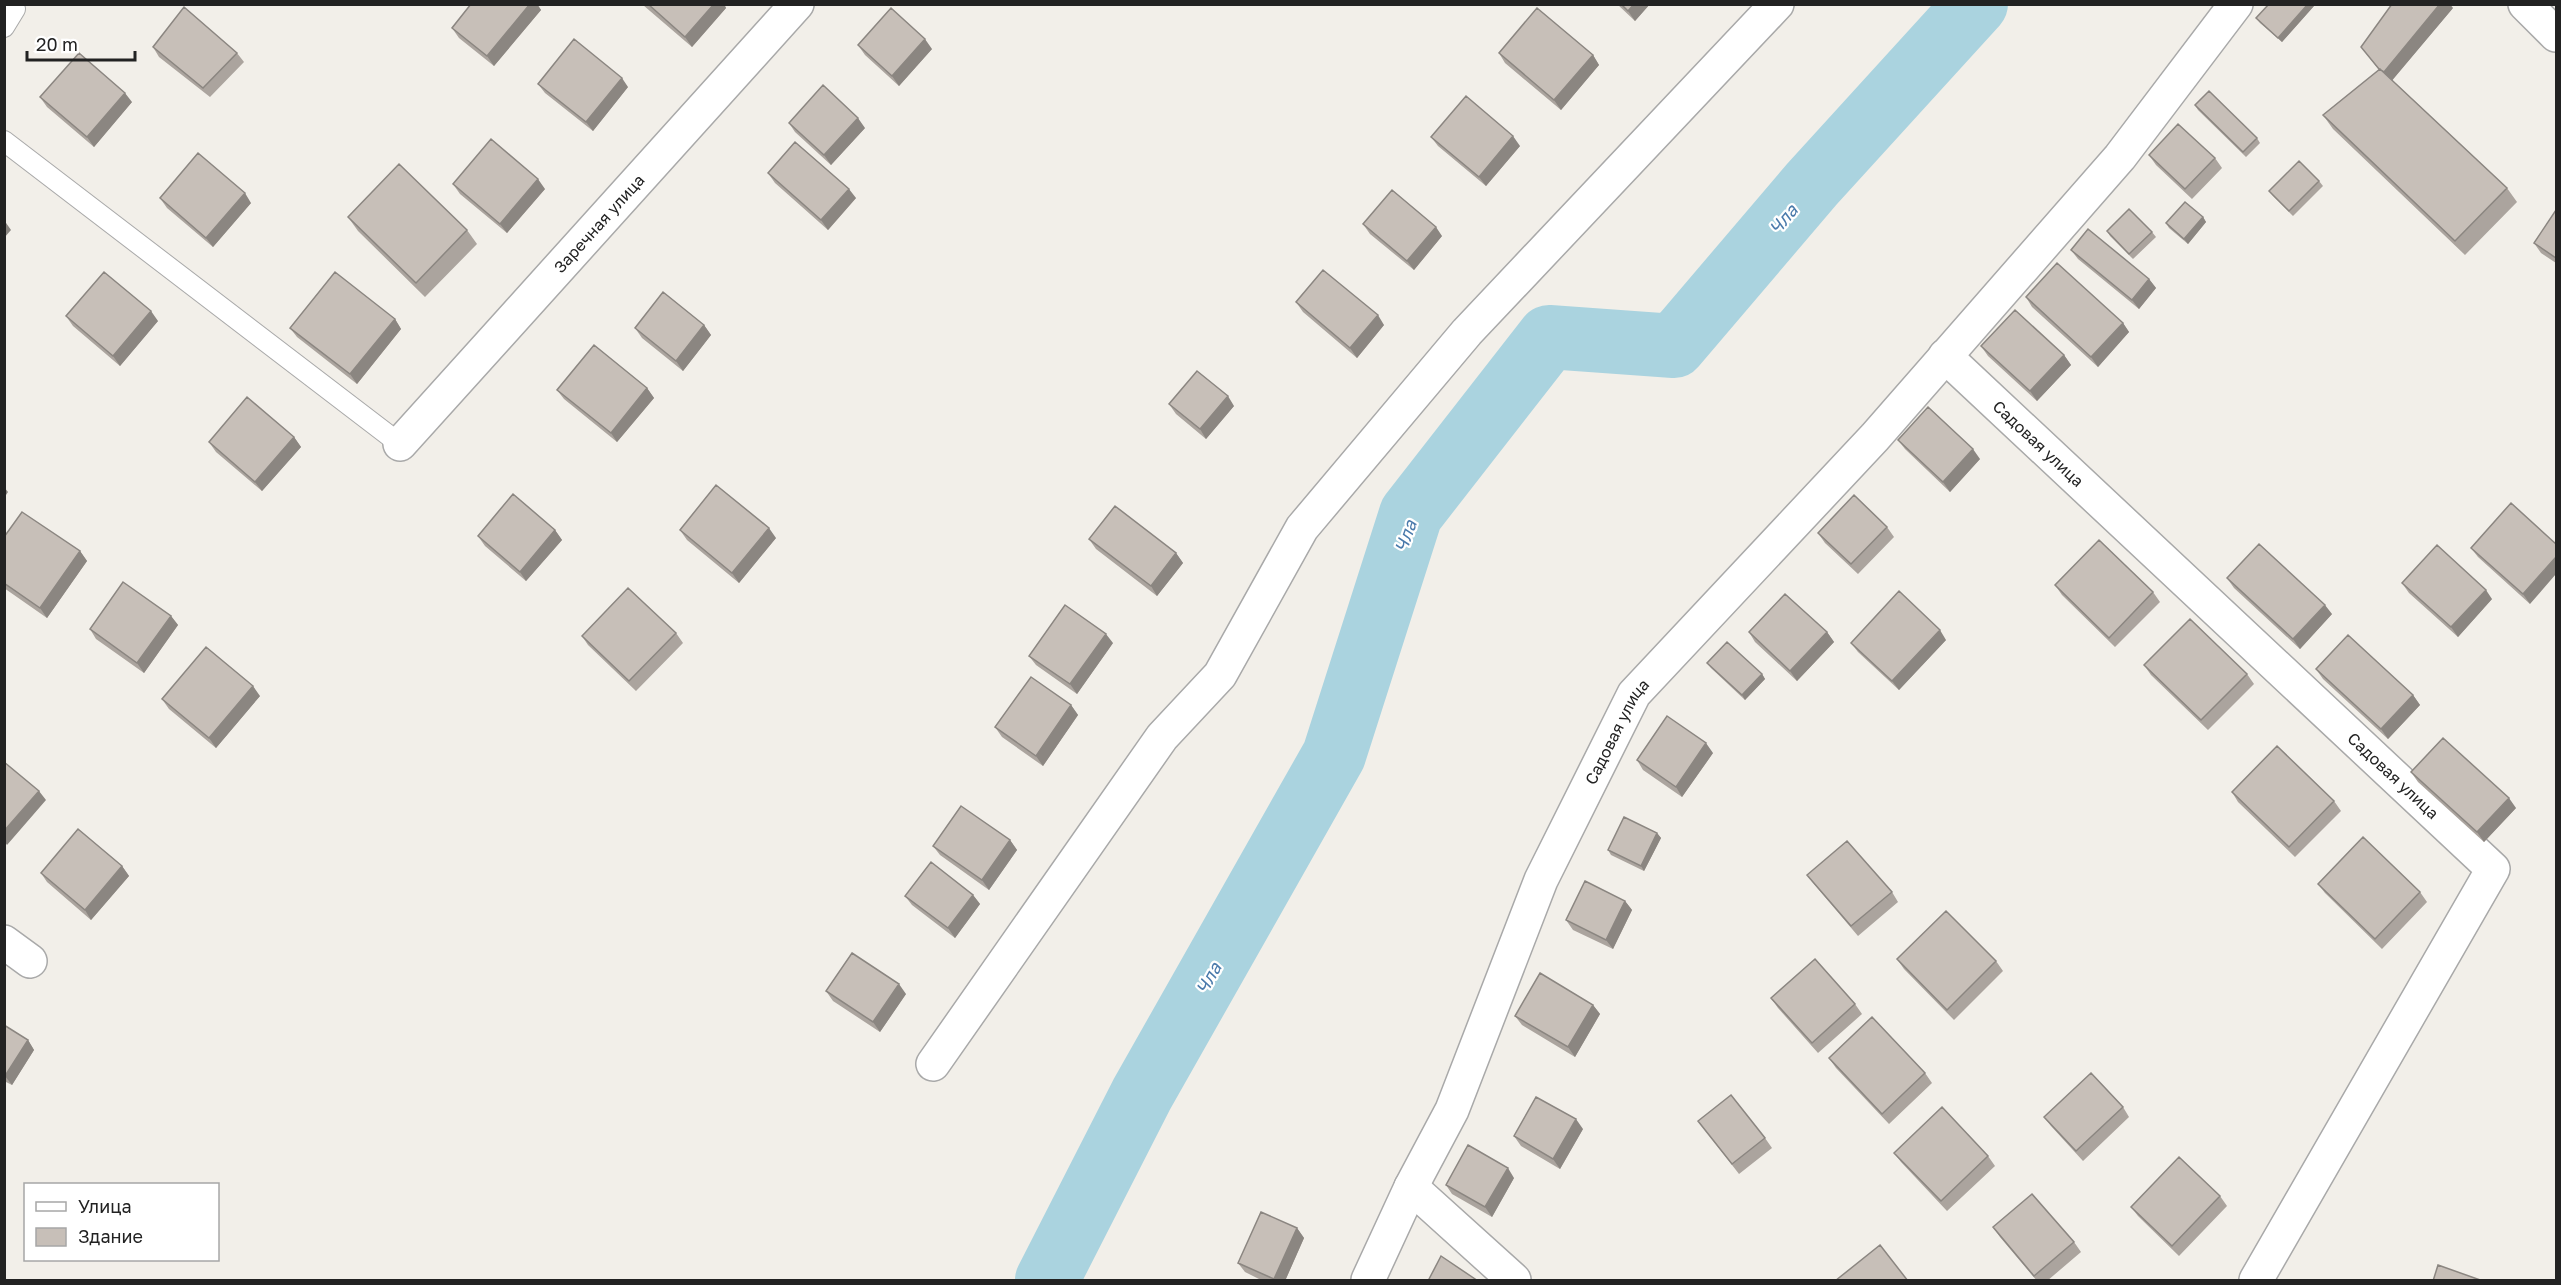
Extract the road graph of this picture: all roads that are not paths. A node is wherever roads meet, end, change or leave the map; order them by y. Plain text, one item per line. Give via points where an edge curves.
1 (7, 4) edge
2 (797, 4) edge
3 (1777, 4) edge
4 (2236, 4) edge
5 (2525, 4) edge
6 (4, 27) edge
7 (2556, 35) edge
8 (4, 141) edge
9 (1945, 356) junction
10 (400, 444) joint
11 (4, 942) edge
12 (30, 961) dead end
13 (933, 1064) dead end
14 (1411, 1187) junction
15 (1368, 1281) edge
16 (1514, 1281) edge
17 (2256, 1281) edge

1 - 6 lane via 15,9
2 - 10 street, Заречная улица
3 - 13 street via 1467,333 1302,528 1220,675 1162,737
4 - 9 street, Садовая улица via 2120,157
5 - 7 street
8 - 10 lane
9 - 14 street, Садовая улица via 1875,437 1634,694 1541,880 1452,1110
9 - 17 street, Садовая улица via 2493,869
11 - 12 street
14 - 15 street, Садовая улица
14 - 16 street

